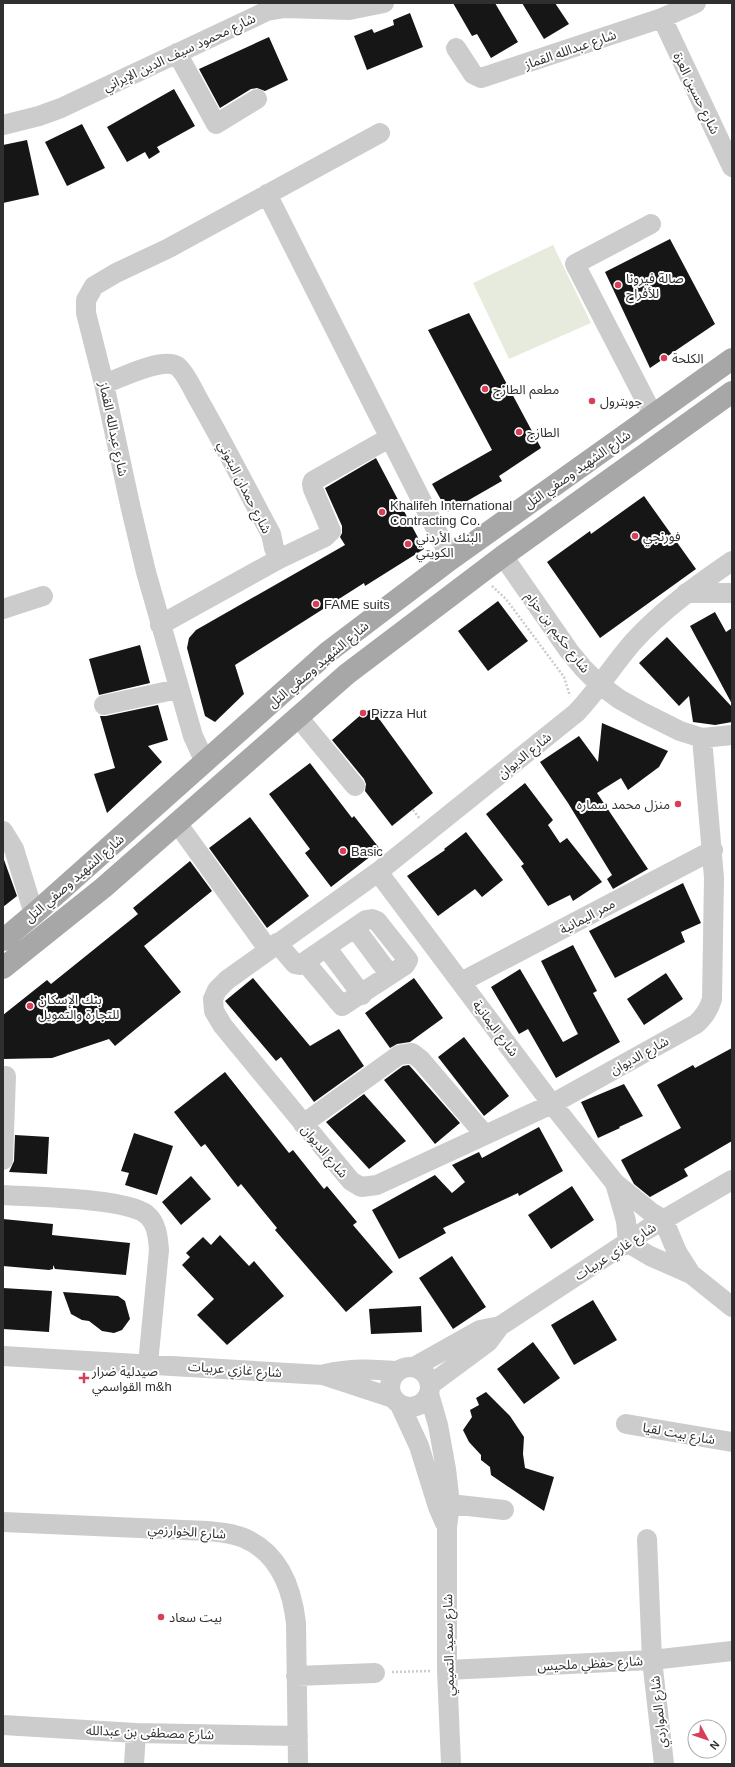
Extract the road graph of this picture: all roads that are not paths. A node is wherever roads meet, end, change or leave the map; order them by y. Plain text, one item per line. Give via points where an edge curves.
1 (384, 3) edge
2 (696, 3) edge
3 (662, 18) junction
4 (456, 48) dead end
5 (177, 53) junction
6 (257, 99) dead end
7 (3, 125) edge
8 (380, 133) dead end
9 (730, 159) edge
10 (268, 194) junction
11 (651, 224) dead end
12 (732, 359) edge
13 (104, 384) junction
14 (732, 392) edge
15 (653, 415) junction
16 (389, 438) junction
17 (503, 556) junction
18 (451, 559) junction
19 (279, 560) junction
20 (732, 561) edge
21 (732, 593) edge
22 (686, 594) junction
23 (43, 596) dead end
24 (3, 609) edge
25 (160, 625) junction
26 (599, 684) junction
27 (178, 690) junction
28 (104, 705) dead end
29 (298, 716) junction
30 (732, 735) edge
31 (702, 738) junction
32 (205, 762) junction
33 (355, 786) dead end
34 (178, 823) junction
35 (3, 831) edge
36 (713, 850) junction
37 (378, 872) junction
38 (723, 877) edge
39 (34, 914) junction
40 (3, 940) edge
41 (273, 946) junction
42 (326, 947) junction
43 (305, 962) junction
44 (3, 968) edge
45 (461, 982) junction
46 (362, 994) junction
47 (6, 1076) dead end
48 (552, 1104) junction
49 (303, 1124) junction
50 (485, 1135) junction
51 (3, 1160) edge
52 (732, 1180) edge
53 (615, 1182) junction
54 (3, 1195) edge
55 (663, 1219) junction
56 (628, 1243) junction
57 (690, 1274) junction
58 (732, 1307) edge
59 (500, 1326) junction
60 (3, 1356) edge
61 (148, 1364) junction
62 (406, 1369) junction
63 (323, 1375) junction
64 (430, 1390) junction
65 (396, 1402) junction
66 (626, 1424) dead end
67 (732, 1442) edge
68 (450, 1504) junction
69 (504, 1510) dead end
70 (3, 1522) edge
71 (447, 1527) junction
72 (647, 1539) dead end
73 (732, 1651) edge
74 (652, 1660) junction
75 (447, 1670) junction
76 (375, 1673) road end
77 (296, 1676) junction
78 (3, 1725) edge
79 (136, 1733) junction
80 (298, 1736) junction
81 (134, 1764) edge
82 (298, 1764) edge
83 (451, 1764) edge
84 (664, 1764) edge

1 - 5 street, شارع محمود سيف الدين الإيراني via 349,10 285,8 267,11
2 - 3 street, شارع عبدالله القماز
3 - 4 street, شارع عبدالله القماز via 481,78 473,74
3 - 9 street, شارع حسين العزة
5 - 6 street via 216,124
5 - 7 street, شارع محمود سيف الدين الإيراني via 61,108
8 - 10 street, شارع عبدالله القماز
10 - 13 street, شارع عبدالله القماز via 94,286 86,300 86,313
10 - 16 street
11 - 15 street via 575,264
12 - 15 main road, شارع الشهيد وصفي التل
13 - 19 street, شارع حمدان البتوني via 155,365 168,364 178,367 214,426 267,527
13 - 25 street, شارع عبدالله القماز
14 - 17 main road, شارع الشهيد وصفي التل
15 - 18 main road, شارع الشهيد وصفي التل
16 - 18 street
16 - 19 street via 313,481 313,489 331,531 326,537
17 - 26 street, شارع حكيم بن حزام via 569,651
17 - 29 main road, شارع الشهيد وصفي التل via 347,674
18 - 32 main road, شارع الشهيد وصفي التل via 328,652
19 - 25 street
20 - 22 street, شارع الديوان
21 - 22 street
22 - 26 street, شارع الديوان via 634,640
23 - 24 street
25 - 27 street, شارع عبدالله القماز
26 - 31 street, شارع حكيم بن حزام via 644,713 680,731
26 - 37 street, شارع الديوان via 576,713
27 - 28 street
27 - 32 street, شارع عبدالله القماز via 193,736
29 - 33 street
29 - 34 main road, شارع الشهيد وصفي التل
30 - 31 street, شارع حكيم بن حزام
31 - 36 street, شارع الديوان
32 - 39 main road, شارع الشهيد وصفي التل
34 - 41 street
34 - 44 main road, شارع الشهيد وصفي التل via 103,888
35 - 39 street via 14,849
36 - 38 street, شارع الديوان
36 - 45 street, ممر اليمانية
37 - 41 street, شارع الديوان
37 - 45 street, شارع اليمانية
38 - 48 street, شارع الديوان via 712,1000 704,1017 696,1024
39 - 40 main road, شارع الشهيد وصفي التل
41 - 43 street via 295,964
41 - 49 street, شارع الديوان via 217,990 213,999 214,1011 223,1026
42 - 43 street
42 - 46 street
42 - 46 street via 355,928 390,975
43 - 46 street via 342,1006
45 - 48 street, شارع اليمانية
47 - 51 street
48 - 50 street, شارع الديوان
48 - 53 street, شارع اليمانية
49 - 50 street, شارع الديوان via 351,1181 361,1186 377,1185
49 - 50 street via 399,1055 412,1053 421,1060
52 - 55 street, شارع غازي عربيات
53 - 55 street, شارع اليمانية
53 - 56 street, شارع اليمانية via 626,1221
54 - 61 street via 107,1202 130,1206 146,1214 153,1222 159,1250
55 - 56 street, شارع غازي عربيات
55 - 57 street
56 - 57 street
56 - 59 street, شارع غازي عربيات
57 - 58 street
59 - 62 street, شارع غازي عربيات via 470,1334
59 - 64 street, شارع غازي عربيات via 488,1342
60 - 61 street, شارع غازي عربيات
61 - 63 street, شارع غازي عربيات
62 - 63 street, شارع غازي عربيات via 358,1368
62 - 64 street via 425,1374
62 - 65 street via 392,1377 390,1391
63 - 65 street, شارع غازي عربيات
64 - 65 street via 420,1405 406,1407
64 - 68 street, شارع سعيد التميمي via 442,1444
65 - 71 street, شارع سعيد التميمي via 419,1446
66 - 67 street, شارع بيت لقيا
68 - 69 street
68 - 71 street, شارع سعيد التميمي
70 - 77 street, شارع الخوارزمي via 207,1531 229,1533 243,1538 268,1555 278,1566 287,1583 294,1603
71 - 75 street, شارع سعيد التميمي
72 - 74 street, شارع المواردي
73 - 74 street, شارع حفظي ملحيس
74 - 75 street, شارع حفظي ملحيس
74 - 84 street, شارع المواردي
75 - 83 street, شارع سعيد التميمي
76 - 77 street
77 - 80 street, شارع الخوارزمي
78 - 79 street, شارع مصطفى بن عبدالله
79 - 80 street, شارع مصطفى بن عبدالله
79 - 81 street
80 - 82 street, شارع الخوارزمي

